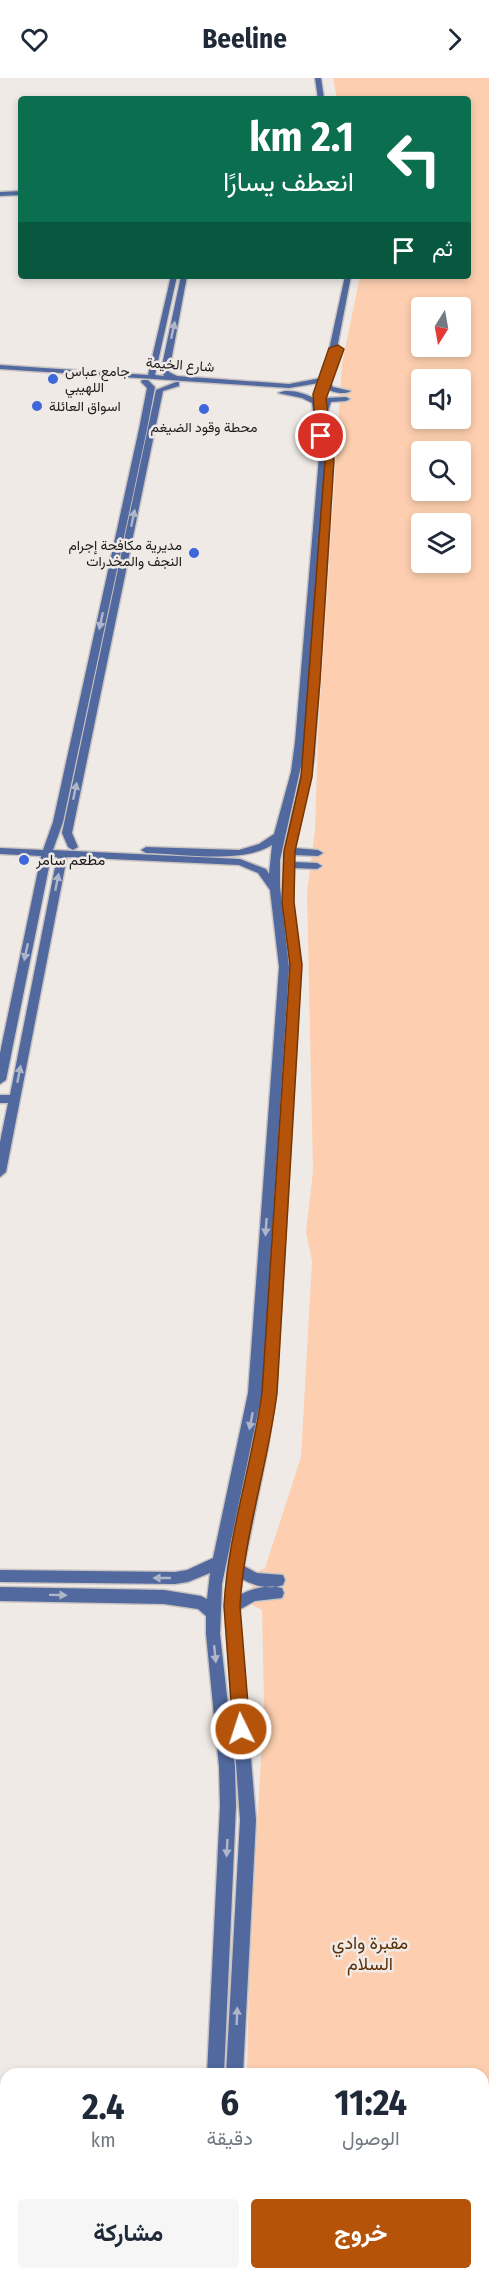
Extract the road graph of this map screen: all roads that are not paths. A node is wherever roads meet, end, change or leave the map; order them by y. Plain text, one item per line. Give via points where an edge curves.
1 (318, 78) edge
2 (325, 78) edge
3 (321, 96) edge
4 (328, 96) edge
5 (18, 193) edge
6 (0, 194) edge
7 (174, 279) edge
8 (184, 279) edge
9 (348, 279) edge
10 (354, 279) edge
11 (337, 346) junction
12 (154, 366) junction
13 (166, 366) junction
14 (0, 369) edge
15 (13, 370) junction
16 (325, 380) junction
17 (176, 381) junction
18 (149, 382) junction
19 (161, 388) junction
20 (299, 390) junction
21 (320, 407) junction
22 (116, 573) junction
23 (113, 589) junction
24 (296, 797) junction
25 (278, 836) junction
26 (0, 844) edge
27 (48, 850) junction
28 (68, 850) junction
29 (255, 850) junction
30 (0, 851) edge
31 (290, 851) junction
32 (318, 853) dead end
33 (289, 865) junction
34 (253, 866) junction
35 (317, 866) dead end
36 (275, 897) junction
37 (285, 921) junction
38 (287, 938) junction
39 (0, 1080) edge
40 (0, 1099) edge
41 (14, 1099) junction
42 (5, 1121) edge
43 (0, 1172) edge
44 (246, 1446) junction
45 (261, 1449) junction
46 (239, 1473) junction
47 (256, 1476) junction
48 (218, 1563) junction
49 (235, 1568) junction
50 (193, 1574) junction
51 (0, 1576) edge
52 (0, 1594) edge
53 (193, 1601) junction
54 (232, 1606) junction
55 (213, 1613) junction
56 (241, 1729) junction
57 (223, 1731) junction
58 (245, 1765) junction
59 (227, 1767) junction
60 (216, 2068) edge
61 (235, 2068) edge

1 - 3 street
2 - 4 street
5 - 6 street
7 - 12 street
13 -> 8 street
9 - 11 street
10 - 11 street
11 - 16 street
12 - 13 street
12 - 18 street
13 - 17 street via 165,373
14 - 15 street, شارع الخيمة
15 - 18 street, شارع الخيمة
15 - 18 street, شارع الخيمة via 67,369
16 - 20 street, شارع الخيمة
16 - 21 street
16 - 21 street via 331,390 347,395 328,400
17 - 18 street, شارع الخيمة
17 - 19 street
17 - 20 street, شارع الخيمة
18 - 19 street
18 - 22 street
22 -> 19 street
20 - 21 street, شارع الخيمة
21 - 24 street via 323,457
22 - 23 street
23 -> 27 street
28 -> 23 street via 67,833
24 - 25 street
24 - 31 street
25 - 29 street
25 - 36 street
26 - 27 street
27 - 28 street
27 - 30 street
27 -> 39 street
28 - 29 street via 239,853
28 - 34 street
41 -> 28 street
29 - 34 street via 267,852 270,857 264,865
31 - 32 street
31 - 33 street
33 - 35 street
33 - 37 street
34 - 36 street via 267,875
36 - 37 street
37 - 38 street
38 -> 44 street via 257,1368
38 - 45 street via 296,965 269,1393
40 - 41 street
41 - 42 street
42 - 43 street
44 - 45 street via 250,1451
44 - 46 street
45 - 47 street
46 - 47 street via 250,1471
46 - 48 street
47 - 49 street
48 - 50 street
48 - 55 street
49 - 54 street
49 - 54 street via 277,1587
50 -> 51 street via 158,1579
50 - 53 street via 205,1577 211,1585 205,1598
52 -> 53 street
53 - 55 street
54 - 56 street
55 -> 57 street
56 - 57 street via 235,1736
56 - 58 street
57 - 59 street
58 - 59 street via 236,1761
61 -> 58 street via 248,1820
59 -> 60 street via 228,1830

